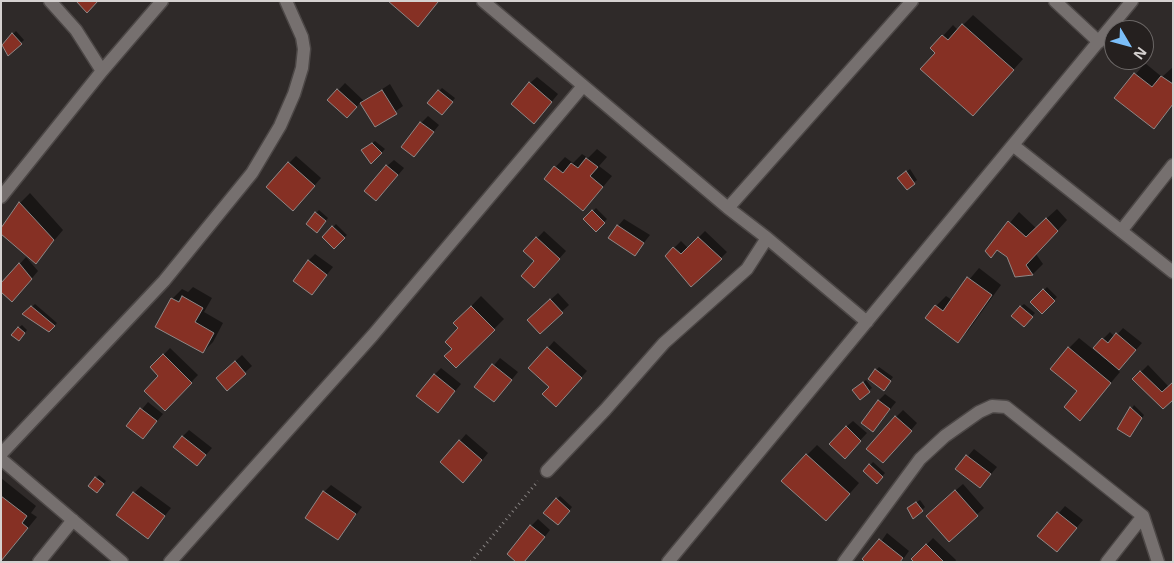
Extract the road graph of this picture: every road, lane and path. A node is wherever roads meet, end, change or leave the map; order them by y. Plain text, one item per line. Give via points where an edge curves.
1 (50, 1) edge
2 (162, 1) edge
3 (286, 1) edge
4 (912, 1) edge
5 (1055, 1) edge
6 (1132, 1) edge
7 (486, 2) edge
8 (1099, 42) junction
9 (102, 72) junction
10 (583, 86) junction
11 (1014, 146) junction
12 (1173, 165) edge
13 (1, 197) edge
14 (728, 208) junction
15 (1121, 232) junction
16 (767, 238) junction
17 (1173, 272) edge
18 (867, 322) junction
19 (1, 454) edge
20 (1, 460) edge
21 (547, 471) joint
22 (1143, 516) junction
23 (73, 520) junction
24 (39, 562) edge
25 (122, 562) edge
26 (170, 562) edge
27 (471, 562) edge
28 (668, 562) edge
29 (844, 562) edge
30 (1107, 562) edge
31 (1158, 562) edge

1 - 9 street via 76,30
2 - 9 street
3 - 19 street via 302,37 302,68 280,126 252,173 164,281
4 - 14 street
5 - 8 street
6 - 8 street
7 - 10 street
8 - 11 street
9 - 13 street
10 - 14 street
10 - 26 street via 374,335
11 - 15 street
11 - 18 street
12 - 15 street
14 - 16 street
15 - 17 street
16 - 18 street
16 - 21 street via 747,269 664,343
18 - 28 street
20 - 23 street
21 - 27 path
22 - 29 street via 1006,407 992,406 945,436 920,458
22 - 30 street
22 - 31 street
23 - 24 street
23 - 25 street

